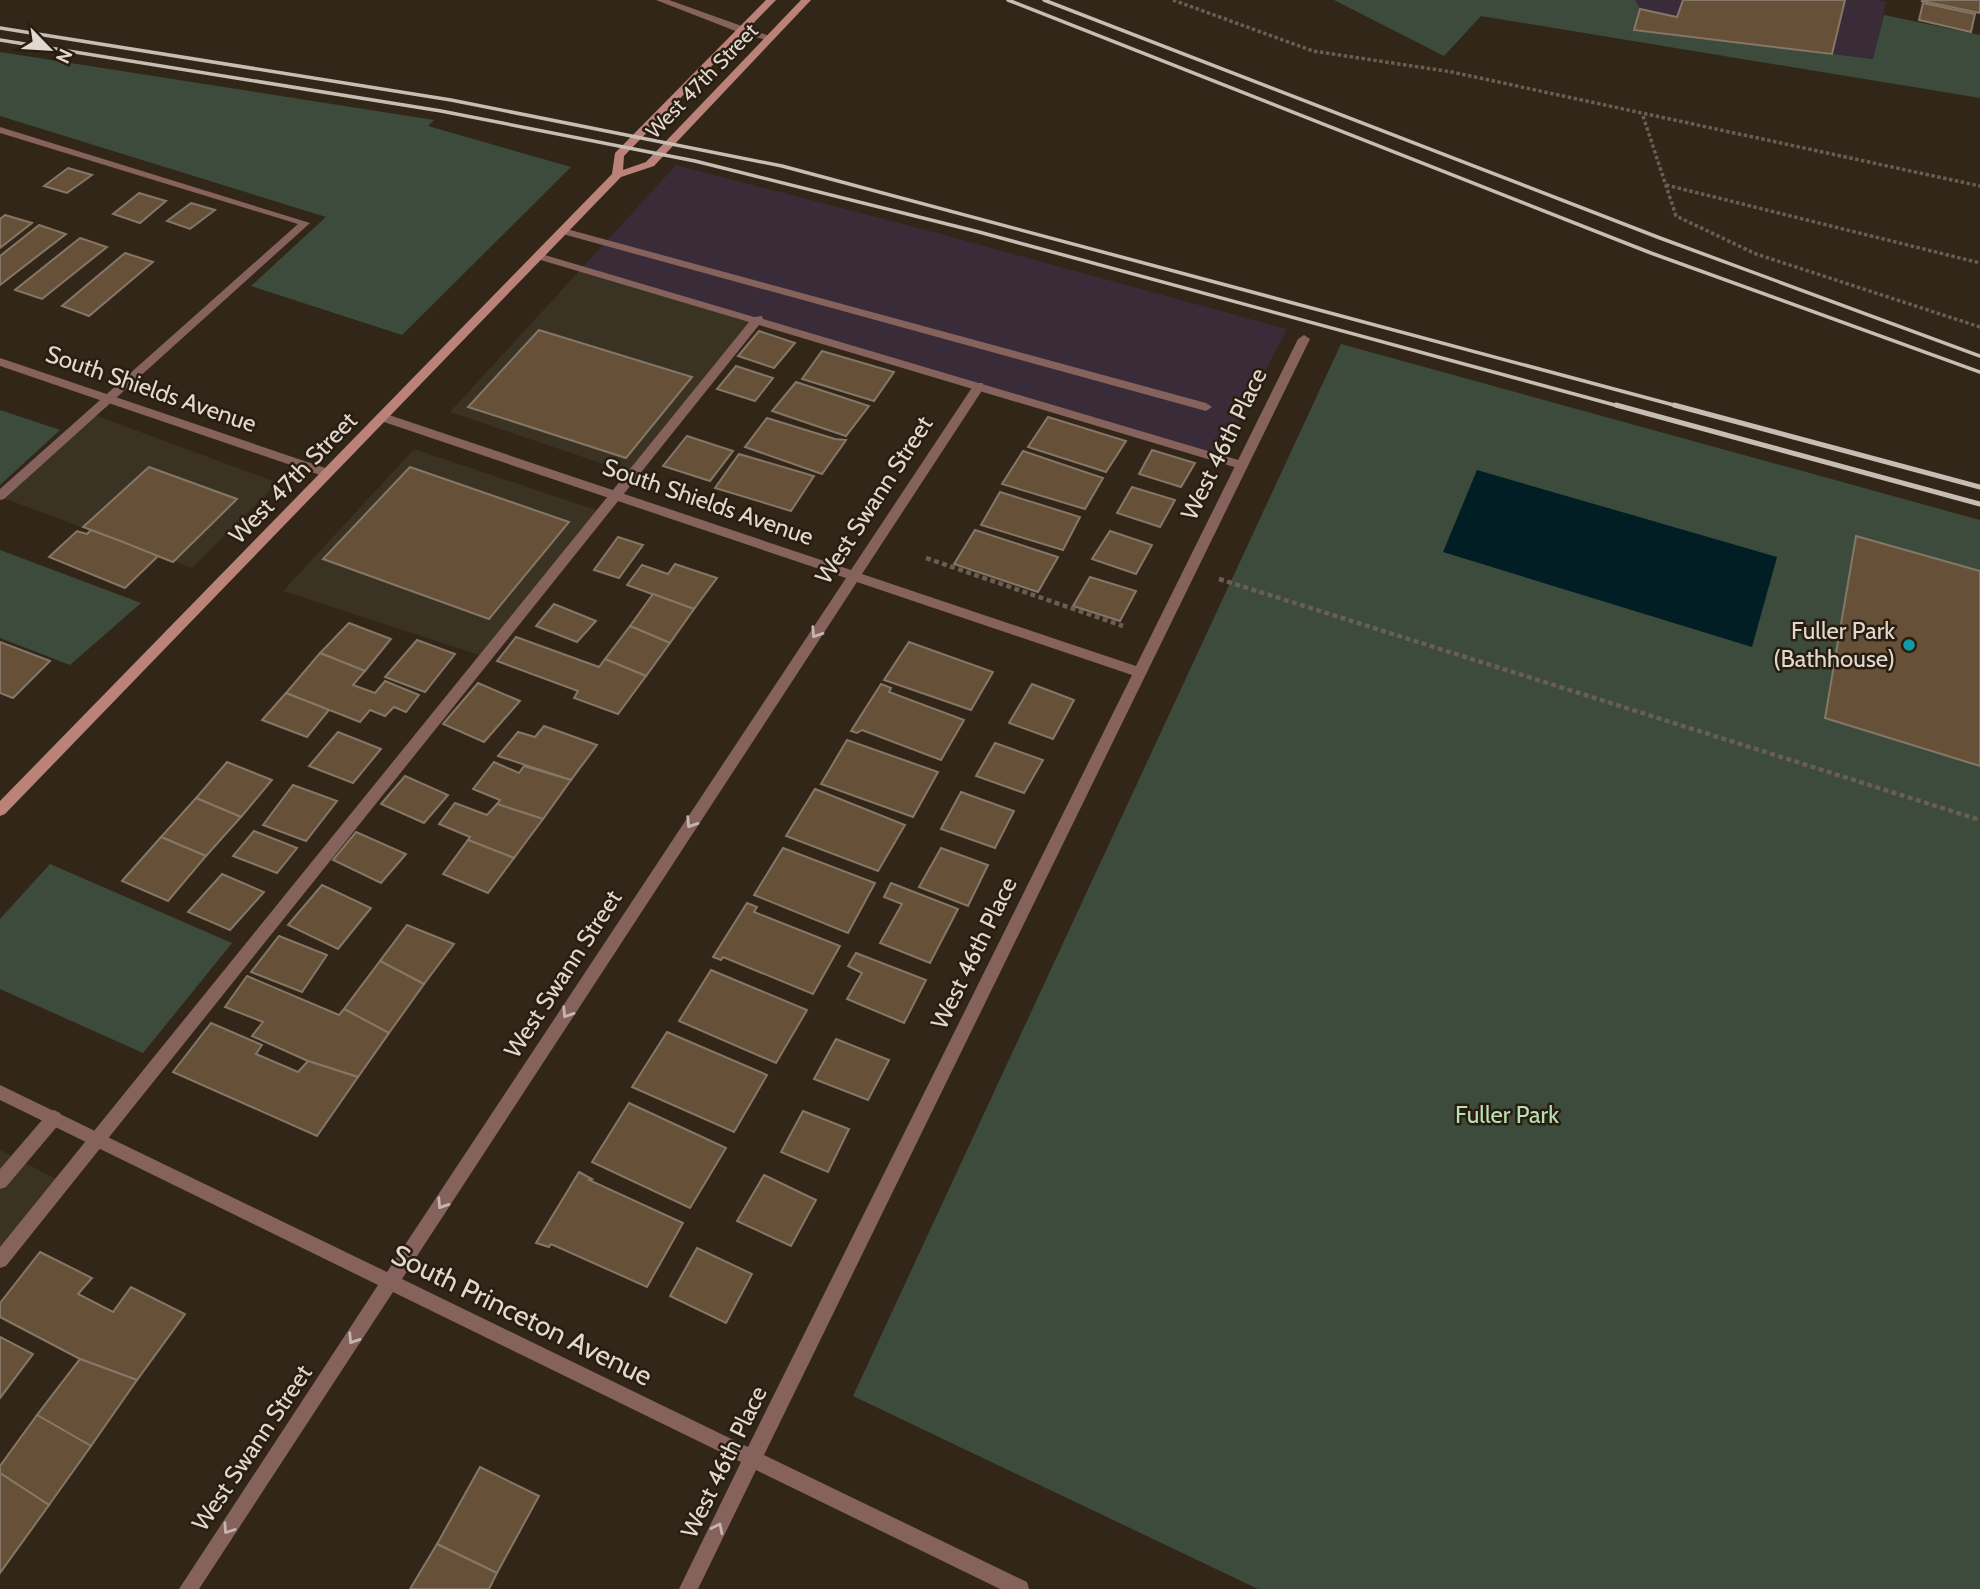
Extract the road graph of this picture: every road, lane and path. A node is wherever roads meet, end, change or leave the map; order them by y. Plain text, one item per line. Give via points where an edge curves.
1 (662, 0) edge
2 (771, 0) edge
3 (806, 0) edge
4 (1173, 0) edge
5 (741, 30) junction
6 (770, 38) junction
7 (1643, 116) junction
8 (0, 130) edge
9 (617, 176) junction
10 (1666, 186) junction
11 (1980, 186) edge
12 (563, 231) junction
13 (538, 256) junction
14 (1980, 263) edge
15 (758, 319) junction
16 (1980, 327) edge
17 (1304, 339) dead end
18 (0, 362) edge
19 (979, 386) junction
20 (109, 399) junction
21 (1206, 407) dead end
22 (382, 417) junction
23 (1241, 465) junction
24 (327, 473) junction
25 (616, 495) junction
26 (0, 496) edge
27 (926, 558) dead end
28 (854, 576) junction
29 (1218, 579) dead end
30 (1124, 626) dead end
31 (1139, 672) junction
32 (0, 810) edge
33 (1980, 820) edge
34 (0, 1092) edge
35 (54, 1118) junction
36 (97, 1139) junction
37 (0, 1181) edge
38 (0, 1260) edge
39 (391, 1282) junction
40 (752, 1459) junction
41 (188, 1589) edge
42 (688, 1589) edge
43 (1020, 1589) edge

1 - 5 street
2 - 5 main road, West 47th Street
3 - 6 main road, West 47th Street
4 - 7 path via 1313,51 1452,72
5 - 6 street
5 - 9 main road, West 47th Street via 619,155
6 - 9 main road, West 47th Street via 650,164
7 - 10 path
7 - 11 path
8 - 20 street via 305,223
9 - 12 main road, West 47th Street
10 - 14 path
10 - 16 path via 1676,216 1756,254
12 - 13 main road, West 47th Street
12 - 21 street
13 - 15 street
13 - 22 main road, West 47th Street
15 - 19 street
15 - 25 street
17 - 23 street, West 46th Place
18 - 20 street, South Shields Avenue
19 - 23 street
19 - 28 street, West Swann Street
20 - 24 street, South Shields Avenue
20 - 26 street
22 - 24 main road, West 47th Street
22 - 25 street, South Shields Avenue
23 - 31 street, West 46th Place
24 - 32 main road, West 47th Street
25 - 28 street, South Shields Avenue
25 - 36 street
27 - 30 path
28 - 31 street, South Shields Avenue
28 -> 39 street, West Swann Street
29 - 33 path
31 - 40 street, West 46th Place
34 - 35 street, South Princeton Avenue
35 - 36 street, South Princeton Avenue
35 - 37 street
36 - 38 street
36 - 39 street, South Princeton Avenue
39 - 40 street, South Princeton Avenue
39 -> 41 street, West Swann Street
42 -> 40 street, West 46th Place
40 - 43 street, South Princeton Avenue

